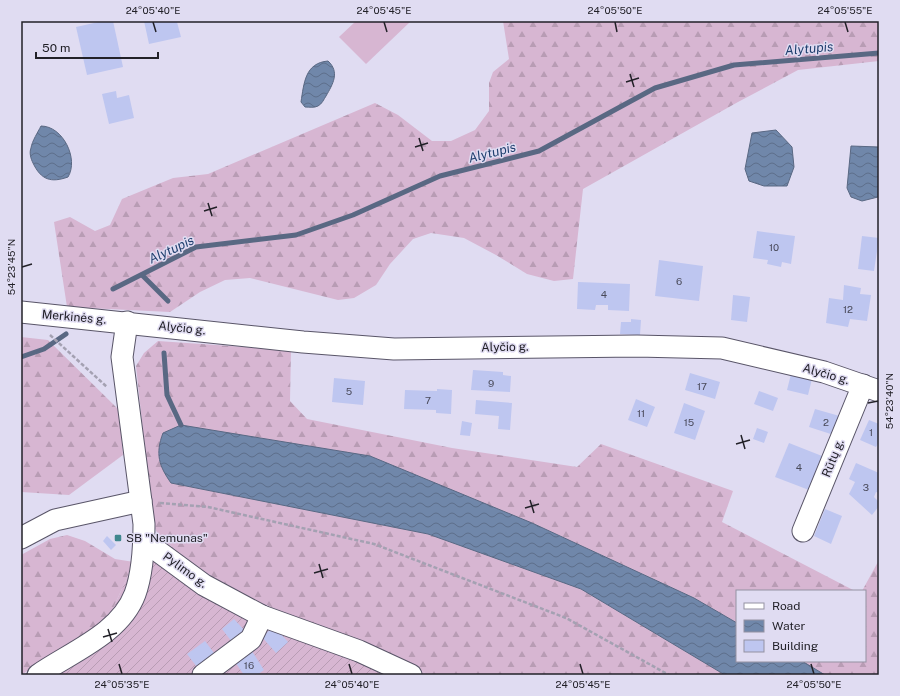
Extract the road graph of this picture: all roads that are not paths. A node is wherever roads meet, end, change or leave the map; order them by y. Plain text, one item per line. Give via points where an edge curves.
1 (21, 312) edge
2 (128, 322) junction
3 (871, 388) edge
4 (141, 501) junction
5 (803, 531) dead end
6 (21, 538) edge
7 (144, 547) junction
8 (262, 616) junction
9 (38, 675) edge
10 (203, 675) edge
11 (411, 675) edge

1 - 2 street, Merkinės g.
2 - 3 street, Alyčio g. via 303,342 394,349 637,346 722,348 824,372
2 - 4 street via 122,357
3 - 5 street, Rūtų g.
4 - 6 street via 55,520
4 - 7 street
7 - 8 street, Pylimo g. via 155,549 204,585
7 - 9 street via 135,594 124,613 108,629
8 - 10 street via 252,639
8 - 11 street, Pylimo g. via 359,651

